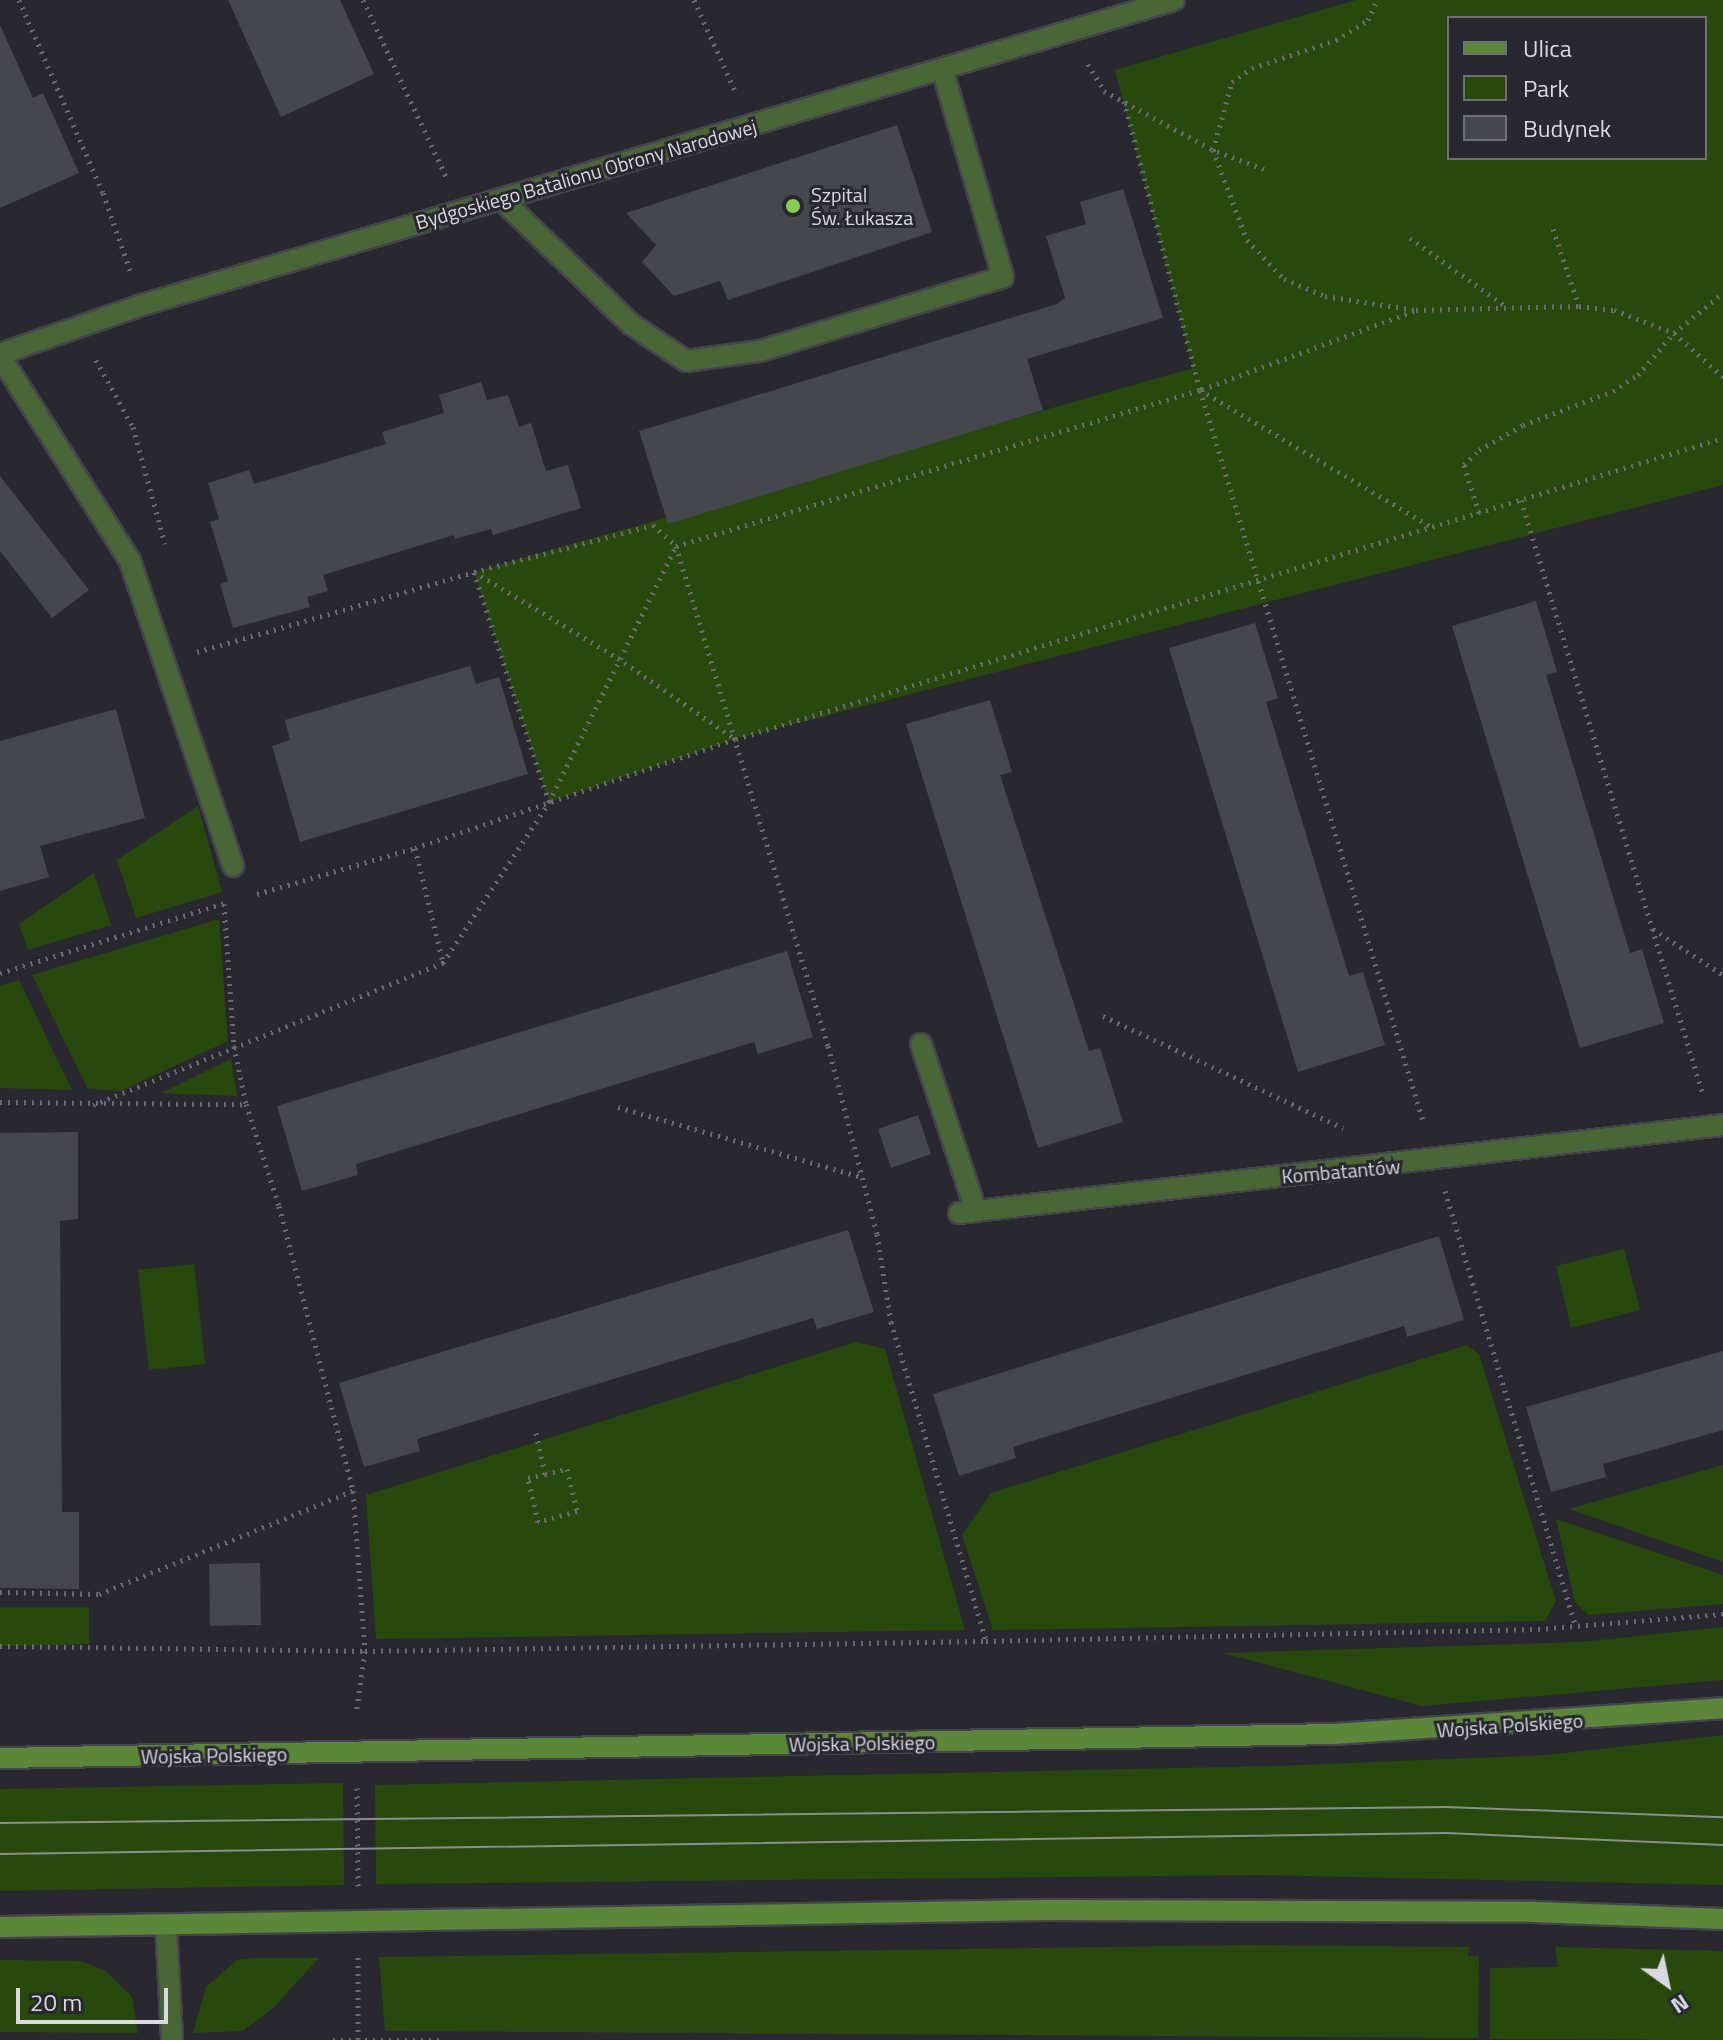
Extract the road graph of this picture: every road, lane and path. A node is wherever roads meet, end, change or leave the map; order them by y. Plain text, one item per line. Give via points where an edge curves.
1 (19, 0) edge
2 (363, 0) edge
3 (694, 0) edge
4 (1174, 0) edge
5 (1377, 0) edge
6 (1068, 31) junction
7 (942, 69) junction
8 (1124, 101) junction
9 (751, 127) junction
10 (1213, 150) junction
11 (1264, 169) dead end
12 (501, 199) junction
13 (462, 211) junction
14 (1553, 229) dead end
15 (1410, 238) dead end
16 (1723, 293) edge
17 (142, 305) junction
18 (1579, 306) junction
19 (1509, 308) junction
20 (1416, 310) junction
21 (77, 327) junction
22 (1674, 333) junction
23 (0, 355) edge
24 (1723, 377) edge
25 (1200, 390) junction
26 (1723, 438) edge
27 (1521, 500) junction
28 (1479, 513) junction
29 (1433, 527) junction
30 (676, 546) junction
31 (166, 547) dead end
32 (474, 572) junction
33 (1257, 581) junction
34 (192, 637) dead end
35 (618, 658) junction
36 (736, 739) junction
37 (549, 802) junction
38 (415, 848) junction
39 (233, 866) dead end
40 (251, 896) dead end
41 (238, 900) dead end
42 (224, 904) junction
43 (1652, 928) junction
44 (443, 963) junction
45 (0, 973) edge
46 (1723, 975) edge
47 (1103, 1016) dead end
48 (921, 1044) dead end
49 (234, 1046) junction
50 (0, 1102) edge
51 (246, 1104) junction
52 (93, 1105) junction
53 (618, 1107) dead end
54 (1717, 1126) edge
55 (1343, 1128) dead end
56 (1436, 1162) junction
57 (863, 1177) junction
58 (536, 1433) dead end
59 (545, 1474) junction
60 (353, 1491) junction
61 (0, 1592) edge
62 (1723, 1614) edge
63 (1576, 1627) junction
64 (986, 1641) junction
65 (0, 1646) edge
66 (365, 1651) junction
67 (1723, 1708) edge
68 (358, 1753) junction
69 (0, 1758) edge
70 (1723, 1919) edge
71 (359, 1922) junction
72 (166, 1924) junction
73 (0, 1927) edge
74 (358, 2039) edge
75 (172, 2040) edge
76 (333, 2040) edge
77 (445, 2040) edge

1 - 17 path via 103,193
2 - 13 path
3 - 9 path
4 - 6 street, Bydgoskiego Batalionu Obrony Narodowej
5 - 10 path via 1368,20 1336,40 1252,68 1232,82
6 - 7 street, Bydgoskiego Batalionu Obrony Narodowej
6 - 8 path via 1104,91
7 - 9 street, Bydgoskiego Batalionu Obrony Narodowej
7 - 12 street via 1003,277 760,351 686,361 631,324
8 - 10 path
8 - 25 path
9 - 12 street, Bydgoskiego Batalionu Obrony Narodowej
10 - 11 path
10 - 20 path via 1247,240 1284,279 1325,296
12 - 13 street, Bydgoskiego Batalionu Obrony Narodowej
13 - 17 street, Bydgoskiego Batalionu Obrony Narodowej
14 - 18 path
15 - 19 path
16 - 22 path
17 - 21 street, Bydgoskiego Batalionu Obrony Narodowej
18 - 19 path
18 - 22 path via 1614,310
19 - 20 path
20 - 25 path
21 - 23 street, Bydgoskiego Batalionu Obrony Narodowej
21 - 31 path via 133,427
22 - 24 path
22 - 28 path via 1638,375 1613,391 1523,425 1479,450 1464,465
23 - 39 street via 130,561
25 - 29 path
25 - 30 path
25 - 33 path
26 - 27 path
27 - 28 path
27 - 43 path
28 - 29 path
29 - 33 path
30 - 32 path via 653,525
30 - 35 path
30 - 36 path
32 - 34 path via 196,652
32 - 35 path
32 - 37 path
33 - 36 path
33 - 56 path
35 - 36 path
35 - 37 path
36 - 37 path
36 - 57 path
37 - 38 path
37 - 44 path
38 - 40 path
38 - 44 path
41 - 42 path
42 - 45 path
42 - 49 path
43 - 46 path
43 - 54 path
44 - 49 path
47 - 55 path
48 - 56 street, Kombatantów via 967,1212
49 - 51 path
49 - 52 path
50 - 52 path
51 - 52 path
51 - 60 path via 279,1206
53 - 57 path
54 - 56 street, Kombatantów
56 - 63 path
57 - 64 path via 891,1322
58 - 59 path
59 - 59 path via 567,1469 577,1511 538,1522 528,1478
60 - 61 path via 99,1594
60 - 66 path
62 - 63 path
63 - 64 path
64 - 66 path
65 - 66 path
66 - 68 path via 355,1720
67 - 68 street, Wojska Polskiego via 1333,1734
68 - 69 street, Wojska Polskiego
68 - 71 path
70 - 71 street via 1293,1909
71 - 72 street
71 - 74 path
72 - 73 street
72 - 75 street
74 - 76 path
74 - 77 path

